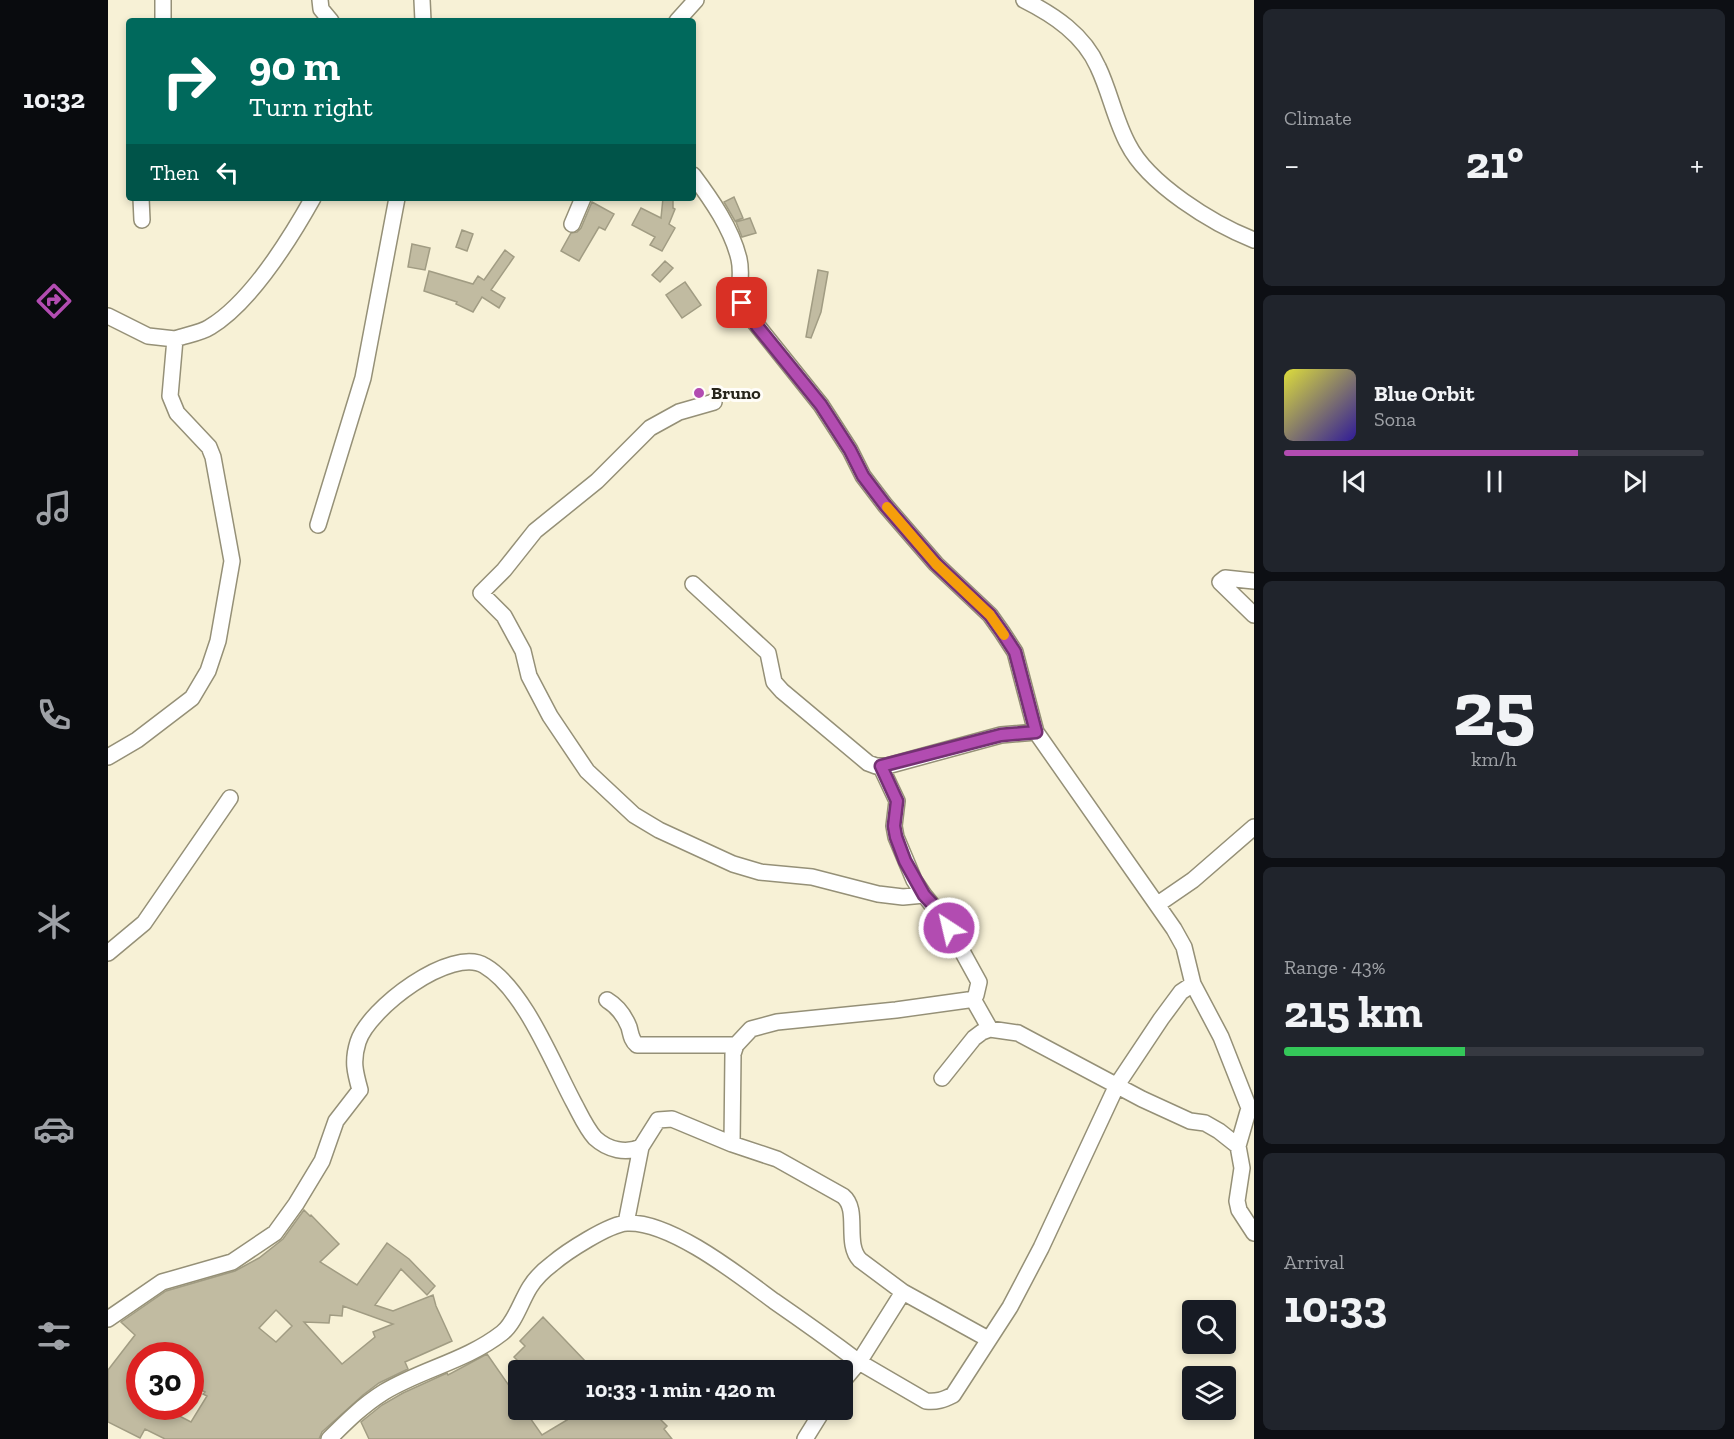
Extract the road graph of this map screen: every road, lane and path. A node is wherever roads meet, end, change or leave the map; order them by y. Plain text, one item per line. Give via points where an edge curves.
1 (163, 0) edge
2 (320, 0) edge
3 (422, 0) edge
4 (696, 0) edge
5 (1024, 0) edge
6 (163, 18) edge
7 (328, 18) edge
8 (423, 18) edge
9 (680, 18) edge
10 (696, 180) edge
11 (141, 201) edge
12 (311, 201) edge
13 (396, 201) edge
14 (582, 201) edge
15 (142, 220) dead end
16 (572, 224) dead end
17 (1254, 240) edge
18 (108, 316) edge
19 (176, 339) junction
20 (714, 402) dead end
21 (318, 525) dead end
22 (1254, 581) edge
23 (693, 584) dead end
24 (1254, 615) edge
25 (1036, 732) junction
26 (108, 757) edge
27 (881, 766) junction
28 (230, 798) dead end
29 (1254, 827) edge
30 (924, 895) junction
31 (1158, 904) junction
32 (108, 953) edge
33 (1193, 984) junction
34 (973, 999) junction
35 (607, 1000) dead end
36 (990, 1029) junction
37 (736, 1045) junction
38 (942, 1078) dead end
39 (1117, 1085) junction
40 (732, 1144) junction
41 (1238, 1146) junction
42 (641, 1147) junction
43 (626, 1223) junction
44 (1254, 1233) edge
45 (903, 1292) junction
46 (108, 1319) edge
47 (988, 1339) junction
48 (859, 1362) junction
49 (853, 1369) edge
50 (817, 1420) edge
51 (329, 1439) edge
52 (805, 1439) edge

1 - 6 street
2 - 7 street
3 - 8 street
4 - 9 street
5 - 17 street via 1061,23 1086,46 1098,66 1127,143 1156,181 1214,221
10 - 25 street via 736,251 740,262 738,289 748,314 821,405 885,505 1002,632 1015,652
11 - 15 street
12 - 19 street via 281,252 245,297 209,328
13 - 21 street via 363,378
14 - 16 street
18 - 19 street via 148,336
19 - 26 street via 170,396 177,413 209,447 213,457 232,561 218,641 208,671 192,698
20 - 30 street via 679,412 650,428 597,481 536,531 481,593 504,616 550,716 587,771 634,815 733,864 760,872 812,877 878,894
22 - 24 street via 1225,578 1220,582
23 - 27 street via 768,653 774,682 783,691 868,764
25 - 27 street via 1001,735
25 - 31 street
27 - 30 street via 897,801 896,837
28 - 32 street via 144,923
29 - 31 street via 1193,880
30 - 34 street via 946,922 979,982
31 - 33 street via 1184,947
33 - 39 street via 1181,992
33 - 41 street via 1221,1037 1249,1108
34 - 36 street
34 - 37 street via 777,1022 751,1029
35 - 37 street via 615,1005 638,1045
36 - 38 street via 974,1038
36 - 39 street via 1018,1033
37 - 40 street
39 - 41 street via 1219,1131
39 - 47 street via 1041,1248
40 - 42 street via 664,1118 658,1120
40 - 45 street via 777,1159 847,1199 855,1255
41 - 44 street via 1242,1168 1237,1201
42 - 43 street
42 - 46 street via 620,1151 594,1136 516,997 485,966 462,961 409,986 368,1023 358,1040 353,1065 360,1090 336,1121 322,1161 275,1233 232,1262 162,1282
43 - 48 street via 664,1232 705,1251
43 - 51 street via 610,1228 552,1264 531,1285 504,1332 471,1354 384,1392
45 - 47 street
45 - 48 street
47 - 48 street via 953,1395 935,1402 926,1401
48 - 49 street
50 - 52 street

